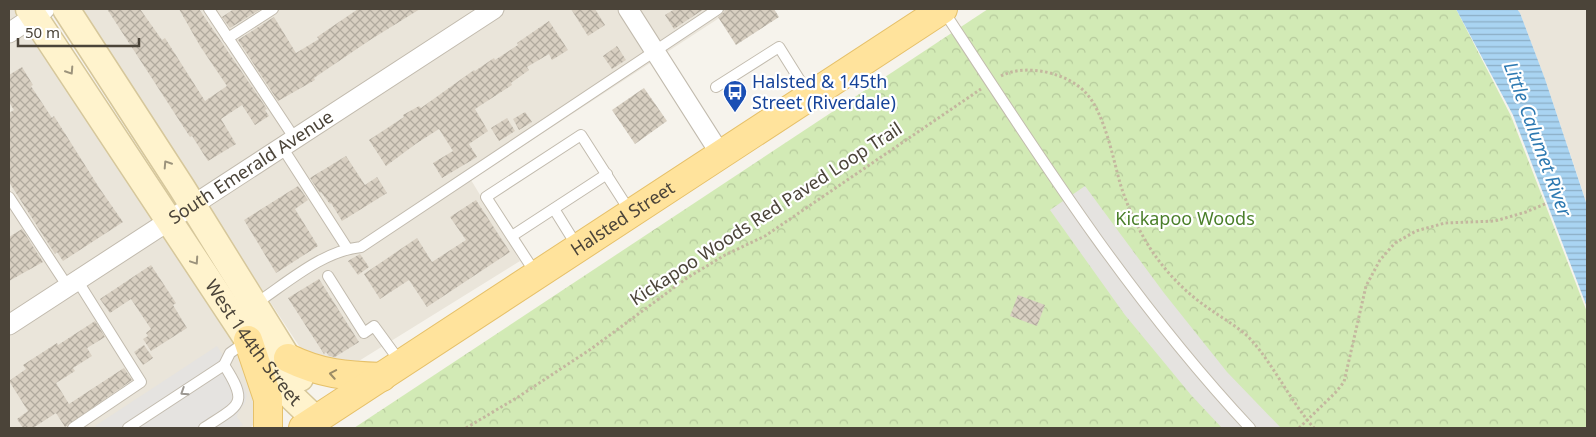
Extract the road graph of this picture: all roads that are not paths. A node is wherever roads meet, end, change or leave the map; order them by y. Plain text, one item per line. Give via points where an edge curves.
1 (66, 9) edge
2 (209, 9) edge
3 (273, 9) edge
4 (494, 9) edge
5 (628, 9) edge
6 (718, 9) edge
7 (943, 9) edge
8 (36, 11) edge
9 (9, 33) edge
10 (228, 38) junction
11 (655, 51) junction
12 (716, 87) dead end
13 (810, 96) junction
14 (288, 143) junction
15 (721, 154) junction
16 (607, 174) junction
17 (9, 197) edge
18 (193, 205) junction
19 (554, 209) junction
20 (631, 213) junction
21 (168, 221) junction
22 (512, 236) junction
23 (347, 248) junction
24 (578, 248) junction
25 (537, 275) junction
26 (328, 276) dead end
27 (72, 283) junction
28 (255, 304) junction
29 (9, 325) edge
30 (248, 340) junction
31 (288, 358) junction
32 (224, 365) junction
33 (391, 370) junction
34 (310, 424) edge
35 (73, 428) edge
36 (128, 428) edge
37 (204, 428) edge
38 (268, 428) edge
39 (1250, 428) edge

18 -> 1 street, West 144th Street
2 - 10 lane
3 - 10 lane
4 - 14 street, South Emerald Avenue
5 - 11 street
6 - 11 lane
7 - 13 main road, Halsted Street
7 - 39 lane via 1067,198 1129,284 1217,393
8 - 9 street
8 -> 21 street, West 144th Street
10 - 14 lane
11 - 15 street
11 - 23 lane via 360,247
12 - 13 lane via 780,47
13 - 15 main road, Halsted Street
14 - 18 street, South Emerald Avenue
14 - 23 lane
15 - 20 main road, Halsted Street
16 - 19 lane
16 - 20 lane
16 - 22 lane via 581,135 565,145 486,197
17 - 27 lane
18 - 21 street, South Emerald Avenue
18 - 28 street, West 144th Street
19 - 22 lane
19 - 24 lane
20 - 24 main road, Halsted Street
21 - 27 street, South Emerald Avenue
21 -> 30 street, West 144th Street
22 - 25 lane
23 - 28 lane via 326,257
24 - 25 main road, Halsted Street
25 - 33 main road, Halsted Street
26 - 33 lane via 364,333 374,326
27 - 29 street, South Emerald Avenue
27 - 35 lane via 141,382
28 - 31 street, West 144th Street
30 - 32 lane via 230,352
30 - 34 street, West 144th Street
30 - 38 main road via 268,399
33 -> 31 main road via 348,376 328,373
31 - 34 street, West 144th Street via 306,388
32 -> 36 lane
32 - 37 lane via 240,392 238,402 232,410
33 - 34 main road, Halsted Street

